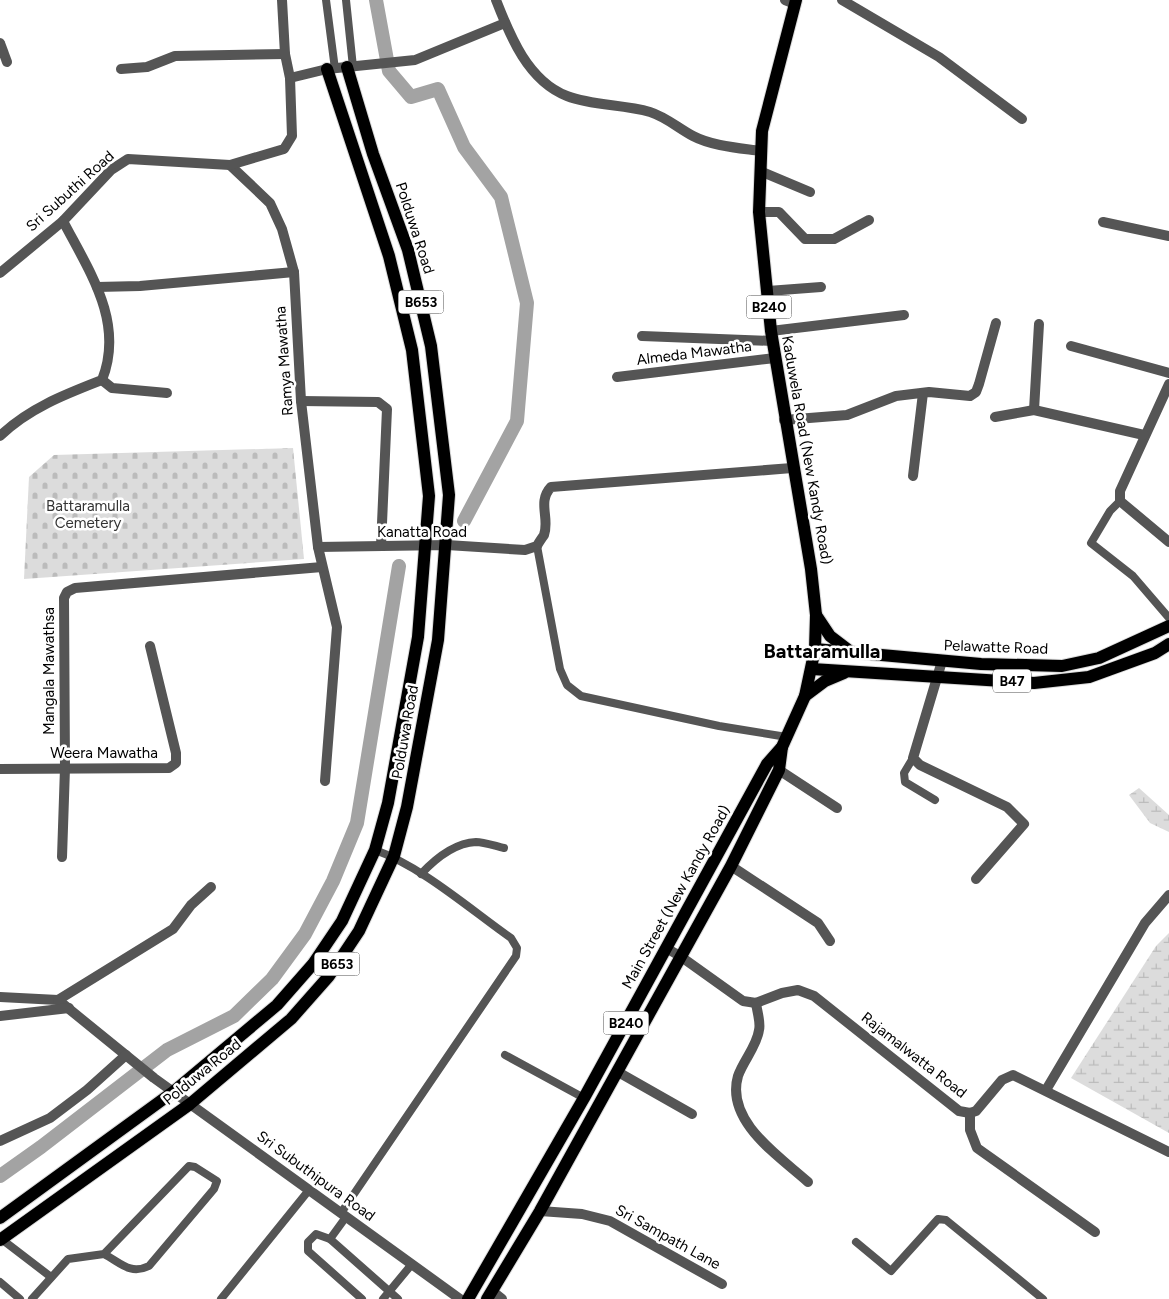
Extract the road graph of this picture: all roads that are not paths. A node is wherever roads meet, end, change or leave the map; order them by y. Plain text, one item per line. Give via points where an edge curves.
1 (282, 0) edge
2 (326, 0) edge
3 (346, 0) edge
4 (496, 0) edge
5 (842, 0) edge
6 (792, 1) edge
7 (505, 23) junction
8 (0, 43) edge
9 (285, 54) junction
10 (7, 62) dead end
11 (340, 68) junction
12 (121, 69) dead end
13 (290, 78) junction
14 (1022, 119) dead end
15 (760, 151) junction
16 (230, 165) junction
17 (760, 171) junction
18 (810, 192) dead end
19 (759, 212) junction
20 (869, 220) dead end
21 (63, 221) junction
22 (1103, 222) dead end
23 (1169, 236) edge
24 (294, 272) junction
25 (0, 273) edge
26 (97, 287) junction
27 (822, 287) dead end
28 (768, 290) junction
29 (904, 315) dead end
30 (996, 323) dead end
31 (1039, 324) dead end
32 (642, 336) dead end
33 (772, 336) junction
34 (1071, 346) dead end
35 (775, 358) junction
36 (1169, 374) edge
37 (617, 377) dead end
38 (102, 380) junction
39 (1169, 384) edge
40 (167, 393) dead end
41 (923, 393) junction
42 (301, 401) junction
43 (1034, 410) junction
44 (995, 417) dead end
45 (784, 420) junction
46 (1144, 435) junction
47 (0, 436) edge
48 (792, 468) junction
49 (913, 476) dead end
50 (1120, 501) junction
51 (1169, 542) edge
52 (427, 545) junction
53 (447, 545) junction
54 (381, 546) junction
55 (537, 546) junction
56 (318, 548) junction
57 (322, 566) junction
58 (816, 614) junction
59 (1169, 618) edge
60 (1169, 626) edge
61 (1169, 644) edge
62 (150, 646) dead end
63 (815, 649) junction
64 (850, 652) junction
65 (942, 661) junction
66 (812, 669) junction
67 (849, 671) junction
68 (937, 676) junction
69 (805, 696) junction
70 (785, 742) junction
71 (913, 758) junction
72 (65, 768) junction
73 (0, 769) edge
74 (779, 770) junction
75 (325, 780) dead end
76 (935, 800) dead end
77 (837, 808) dead end
78 (504, 848) dead end
79 (375, 850) junction
80 (394, 856) junction
81 (62, 857) dead end
82 (731, 866) junction
83 (421, 874) junction
84 (976, 879) dead end
85 (212, 887) dead end
86 (1169, 896) edge
87 (830, 941) dead end
88 (666, 948) junction
89 (680, 956) junction
90 (0, 997) edge
91 (58, 1000) junction
92 (756, 1003) junction
93 (69, 1008) junction
94 (0, 1016) edge
95 (505, 1055) dead end
96 (130, 1058) junction
97 (618, 1072) junction
98 (1046, 1090) junction
99 (173, 1092) junction
100 (584, 1098) junction
101 (190, 1104) junction
102 (970, 1113) junction
103 (692, 1114) dead end
104 (1, 1138) edge
105 (1169, 1152) edge
106 (808, 1182) dead end
107 (309, 1190) junction
108 (540, 1211) junction
109 (344, 1215) junction
110 (0, 1218) edge
111 (1095, 1232) dead end
112 (1, 1239) edge
113 (330, 1239) junction
114 (856, 1242) dead end
115 (104, 1254) junction
116 (412, 1264) junction
117 (51, 1277) junction
118 (0, 1282) edge
119 (722, 1284) dead end
120 (390, 1292) junction
121 (493, 1296) edge
122 (20, 1299) edge
123 (32, 1299) edge
124 (221, 1299) edge
125 (362, 1299) edge
126 (383, 1299) edge
127 (398, 1299) edge
128 (460, 1299) edge
129 (468, 1299) edge
130 (1043, 1299) edge

1 - 9 street
2 - 11 lane
3 - 11 lane
4 - 7 street
5 - 14 street via 939,57
6 - 15 main road, Kaduwela Road (New Kandy Road) / B240
7 - 11 street via 415,60
7 - 15 street via 528,66 542,81 566,96 650,112 695,137
8 - 10 street
9 - 12 street via 175,56 147,67
9 - 13 street
11 - 13 street
11 - 52 main road, Polduwa Road / B653 via 412,350 429,496
11 - 53 main road, Polduwa Road / B653 via 408,250 432,346 449,495
13 - 16 street via 292,136 284,149
15 - 17 main road, Kaduwela Road (New Kandy Road) / B240
16 - 21 street, Sri Subuthi Road via 128,159 111,170
16 - 24 street, Ramya Mawatha via 270,203
17 - 18 street
17 - 19 main road, Kaduwela Road (New Kandy Road) / B240
19 - 20 street via 780,212 805,239 834,239
19 - 28 main road, Kaduwela Road (New Kandy Road) / B240
21 - 25 street, Sri Subuthi Road
21 - 26 street
22 - 23 street
24 - 26 street
24 - 42 street, Ramya Mawatha
26 - 38 street via 110,324 108,366
27 - 28 street
28 - 33 main road, Kaduwela Road (New Kandy Road) / B240
29 - 33 street
30 - 41 street via 976,392 970,396
31 - 43 street
32 - 33 street
33 - 35 main road, Kaduwela Road (New Kandy Road) / B240
34 - 36 street
35 - 37 street, Almeda Mawatha
35 - 45 main road, Kaduwela Road (New Kandy Road) / B240
38 - 40 street via 112,388
38 - 47 street via 18,419
39 - 46 street
41 - 45 street via 896,396 847,415
41 - 49 street
42 - 54 street via 378,402 387,409
42 - 56 street, Ramya Mawatha
43 - 44 street
43 - 46 street
45 - 48 main road, Kaduwela Road (New Kandy Road) / B240
46 - 50 street via 1120,491
48 - 55 street via 551,487 545,493 543,504 545,533
48 - 58 main road, Kaduwela Road (New Kandy Road) / B240
50 - 51 street
50 - 59 lane via 1091,542 1133,576
52 - 53 street, Kanatta Road
52 - 54 street, Kanatta Road
52 - 79 main road, Polduwa Road / B653 via 418,637 388,803
53 - 55 street, Kanatta Road via 525,550
53 - 80 main road, Polduwa Road / B653 via 438,640 408,807
54 - 56 street, Kanatta Road
55 - 70 lane via 560,669 566,685 581,696
56 - 57 street, Ramya Mawatha
57 - 72 street, Mangala Mawathsa via 75,588 67,592 64,598
57 - 75 street, Ramya Mawatha via 337,627
58 - 63 main road, Kaduwela Road (New Kandy Road) / B240
58 - 64 main road via 830,636
60 - 65 main road, Pelawatte Road / B47 via 1099,658 1062,666
61 - 68 main road, Pelawatte Road / B47 via 1155,653 1089,676 1034,683
62 - 72 street, Weera Mawatha via 176,763 169,768
63 - 64 main road, Pelawatte Road / B47
63 - 66 main road, Kaduwela Road (New Kandy Road) / B240
64 - 65 main road, Pelawatte Road / B47
65 - 68 street
66 - 67 main road, Pelawatte Road / B47
66 - 69 main road, Main Street (New Kandy Road) / B240
67 - 68 main road, Pelawatte Road / B47
67 - 69 main road, B47 via 825,681
68 - 71 street
69 - 70 main road, Main Street (New Kandy Road) / B240
70 - 74 main road, Main Street (New Kandy Road) / B240
70 - 88 main road, Main Street (New Kandy Road) / B240 via 767,764
71 - 76 lane via 904,773 905,782
71 - 84 street via 920,765 1007,807 1024,824
72 - 73 street, Weera Mawatha
72 - 81 street, Mangala Mawathsa
74 - 77 street
74 - 82 main road, Main Street (New Kandy Road) / B240
78 - 83 lane via 475,842 454,848 433,861
79 - 80 lane
79 - 99 main road, Polduwa Road / B653 via 342,921 313,964 277,1006
80 - 83 lane
80 - 101 main road, Polduwa Road / B653 via 359,931 329,976 291,1019
82 - 87 street via 818,923
82 - 89 main road, Main Street (New Kandy Road) / B240
83 - 109 lane via 512,938 517,948 516,956
85 - 91 street via 191,905 173,929
86 - 98 street via 1145,923
88 - 89 street
88 - 100 main road, Main Street (New Kandy Road) / B240
89 - 92 street via 743,1001
89 - 97 main road, Main Street (New Kandy Road) / B240
90 - 91 street
91 - 93 street
92 - 102 street, Rajamalwatta Road via 798,990 814,996 959,1111
92 - 106 street via 760,1030 738,1076 735,1098 744,1119
93 - 94 street
93 - 96 street
95 - 100 lane
96 - 99 street, Sri Subuthipura Road
96 - 104 street via 50,1118
97 - 103 street
97 - 108 main road, Main Street (New Kandy Road) / B240
98 - 102 street, Rajamalwatta Road via 1013,1076 1002,1080 976,1111
98 - 105 street, Rajamalwatta Road
99 - 101 street, Sri Subuthipura Road
99 - 110 main road, Polduwa Road / B653
100 - 129 main road, Main Street (New Kandy Road) / B240
101 - 107 street, Sri Subuthipura Road
101 - 112 main road, Polduwa Road / B653
102 - 111 street via 970,1130 977,1148
107 - 109 street, Sri Subuthipura Road
107 - 124 lane
108 - 119 street, Sri Sampath Lane via 610,1220
108 - 121 main road, Main Street (New Kandy Road) / B240
109 - 113 lane
109 - 116 street, Sri Subuthipura Road
112 - 117 lane
113 - 120 lane
113 - 125 lane via 316,1234 308,1242 308,1251
114 - 130 lane via 891,1271 938,1219 946,1220
115 - 115 lane via 133,1270 140,1271 149,1266 214,1189 217,1181 189,1166
115 - 117 lane via 68,1259
116 - 120 lane
116 - 128 street, Sri Subuthipura Road
117 - 123 lane
118 - 122 lane
120 - 126 lane
120 - 127 lane

